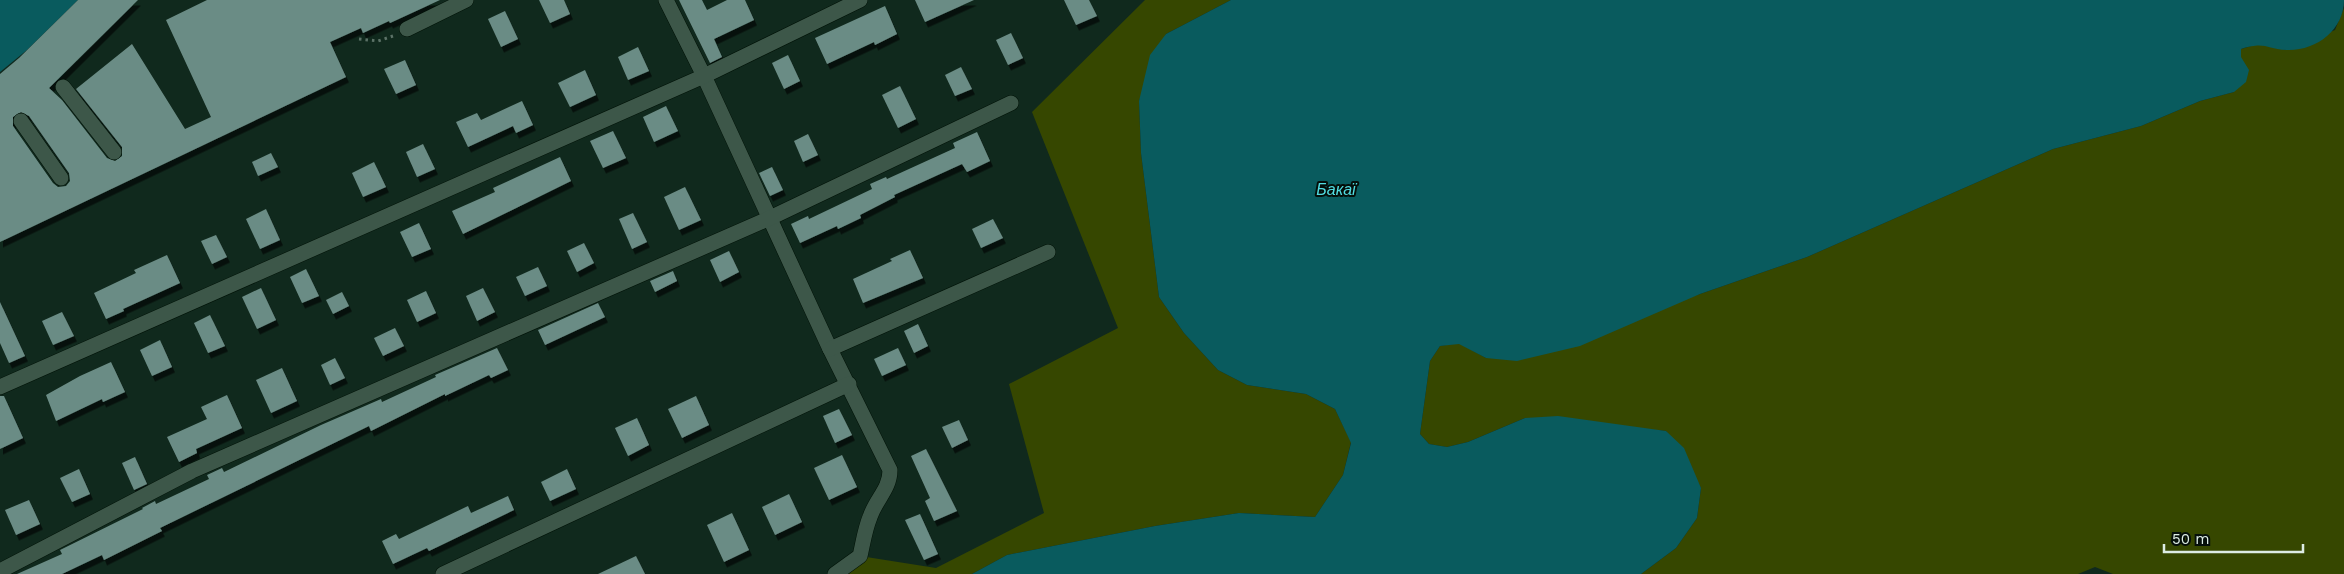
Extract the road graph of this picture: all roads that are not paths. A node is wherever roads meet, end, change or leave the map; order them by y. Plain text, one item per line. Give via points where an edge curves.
1 (466, 0) edge
2 (666, 0) edge
3 (860, 0) edge
4 (407, 29) road end
5 (704, 76) junction
6 (63, 87) dead end
7 (1011, 103) dead end
8 (21, 121) dead end
9 (114, 152) dead end
10 (61, 178) dead end
11 (770, 218) junction
12 (1048, 252) dead end
13 (830, 349) junction
14 (849, 384) junction
15 (0, 387) edge
16 (0, 571) edge
17 (443, 574) edge
18 (835, 574) edge

1 - 4 lane
2 - 5 lane
3 - 5 lane
5 - 11 lane
5 - 15 lane
6 - 9 lane
7 - 11 lane
8 - 10 lane
11 - 13 lane
11 - 16 lane via 192,471
12 - 13 lane
13 - 14 lane
14 - 17 lane
14 - 18 lane via 890,470 890,480 870,515 860,556

